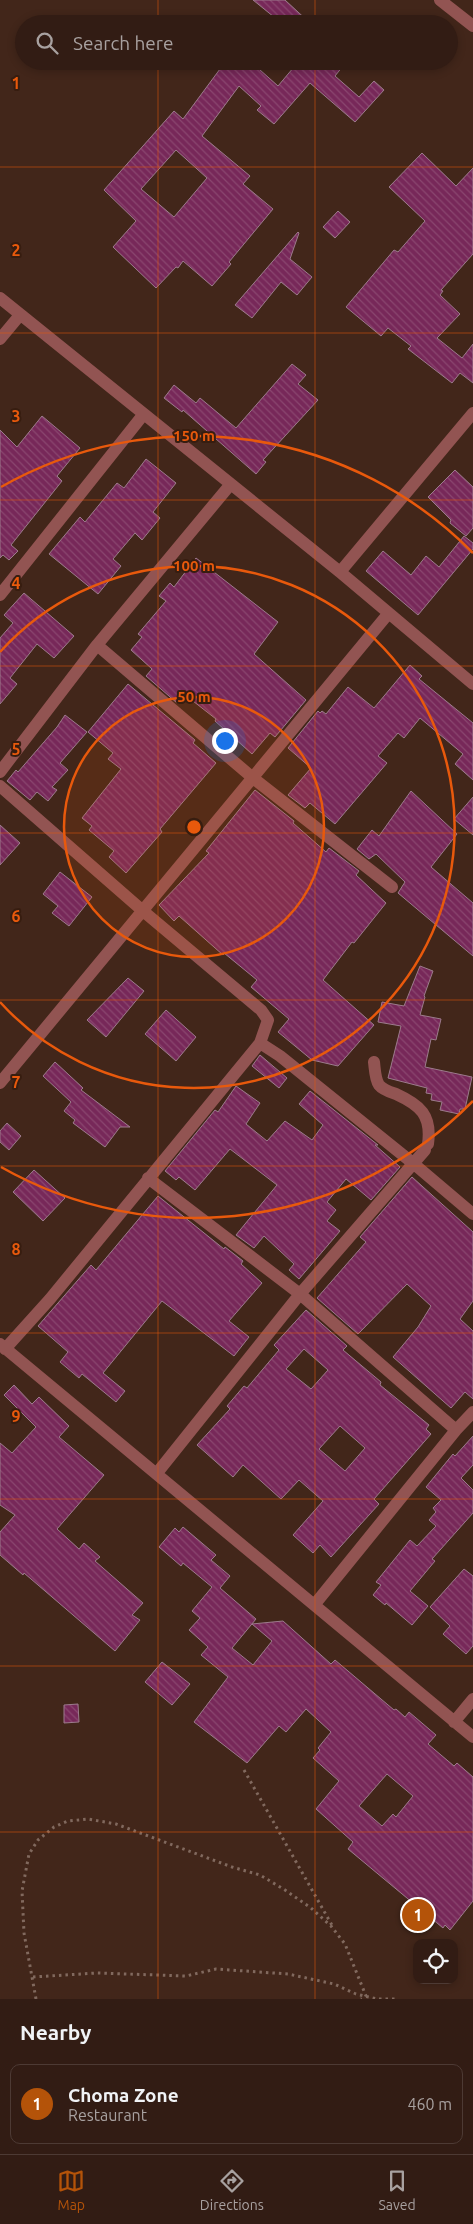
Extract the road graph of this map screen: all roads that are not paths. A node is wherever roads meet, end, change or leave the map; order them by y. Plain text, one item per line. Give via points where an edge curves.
1 (440, 0) edge
2 (473, 26) edge
3 (0, 298) edge
4 (20, 315) junction
5 (0, 339) edge
6 (473, 413) edge
7 (143, 415) junction
8 (230, 485) junction
9 (340, 572) junction
10 (0, 595) edge
11 (388, 614) junction
12 (97, 645) junction
13 (473, 684) edge
14 (0, 772) edge
15 (253, 778) junction
16 (0, 786) edge
17 (392, 887) dead end
18 (143, 911) junction
19 (260, 1043) junction
20 (374, 1062) dead end
21 (0, 1083) edge
22 (414, 1164) junction
23 (148, 1178) junction
24 (473, 1214) edge
25 (300, 1294) junction
26 (3, 1346) edge
27 (473, 1412) edge
28 (456, 1430) junction
29 (157, 1473) junction
30 (315, 1604) junction
31 (473, 1699) edge
32 (454, 1722) junction
33 (473, 1737) edge

1 - 2 street
3 - 4 street
4 - 5 street
4 - 7 street
6 - 9 street
7 - 8 street
7 - 10 street
8 - 9 street
8 - 12 street
9 - 11 street
11 - 13 street
11 - 15 street
12 - 14 street
12 - 15 street
15 - 17 street
15 - 18 street
16 - 18 street
18 - 19 street via 261,1010 268,1020
18 - 21 street
19 - 22 street
19 - 23 street
20 - 22 street via 378,1084 412,1101 422,1109 426,1118 430,1132 427,1147
22 - 24 street
22 - 25 street
23 - 25 street
23 - 26 street via 50,1299
25 - 28 street
25 - 29 street
26 - 29 street
27 - 28 street
28 - 30 street
29 - 30 street
30 - 32 street
31 - 32 street
32 - 33 street

